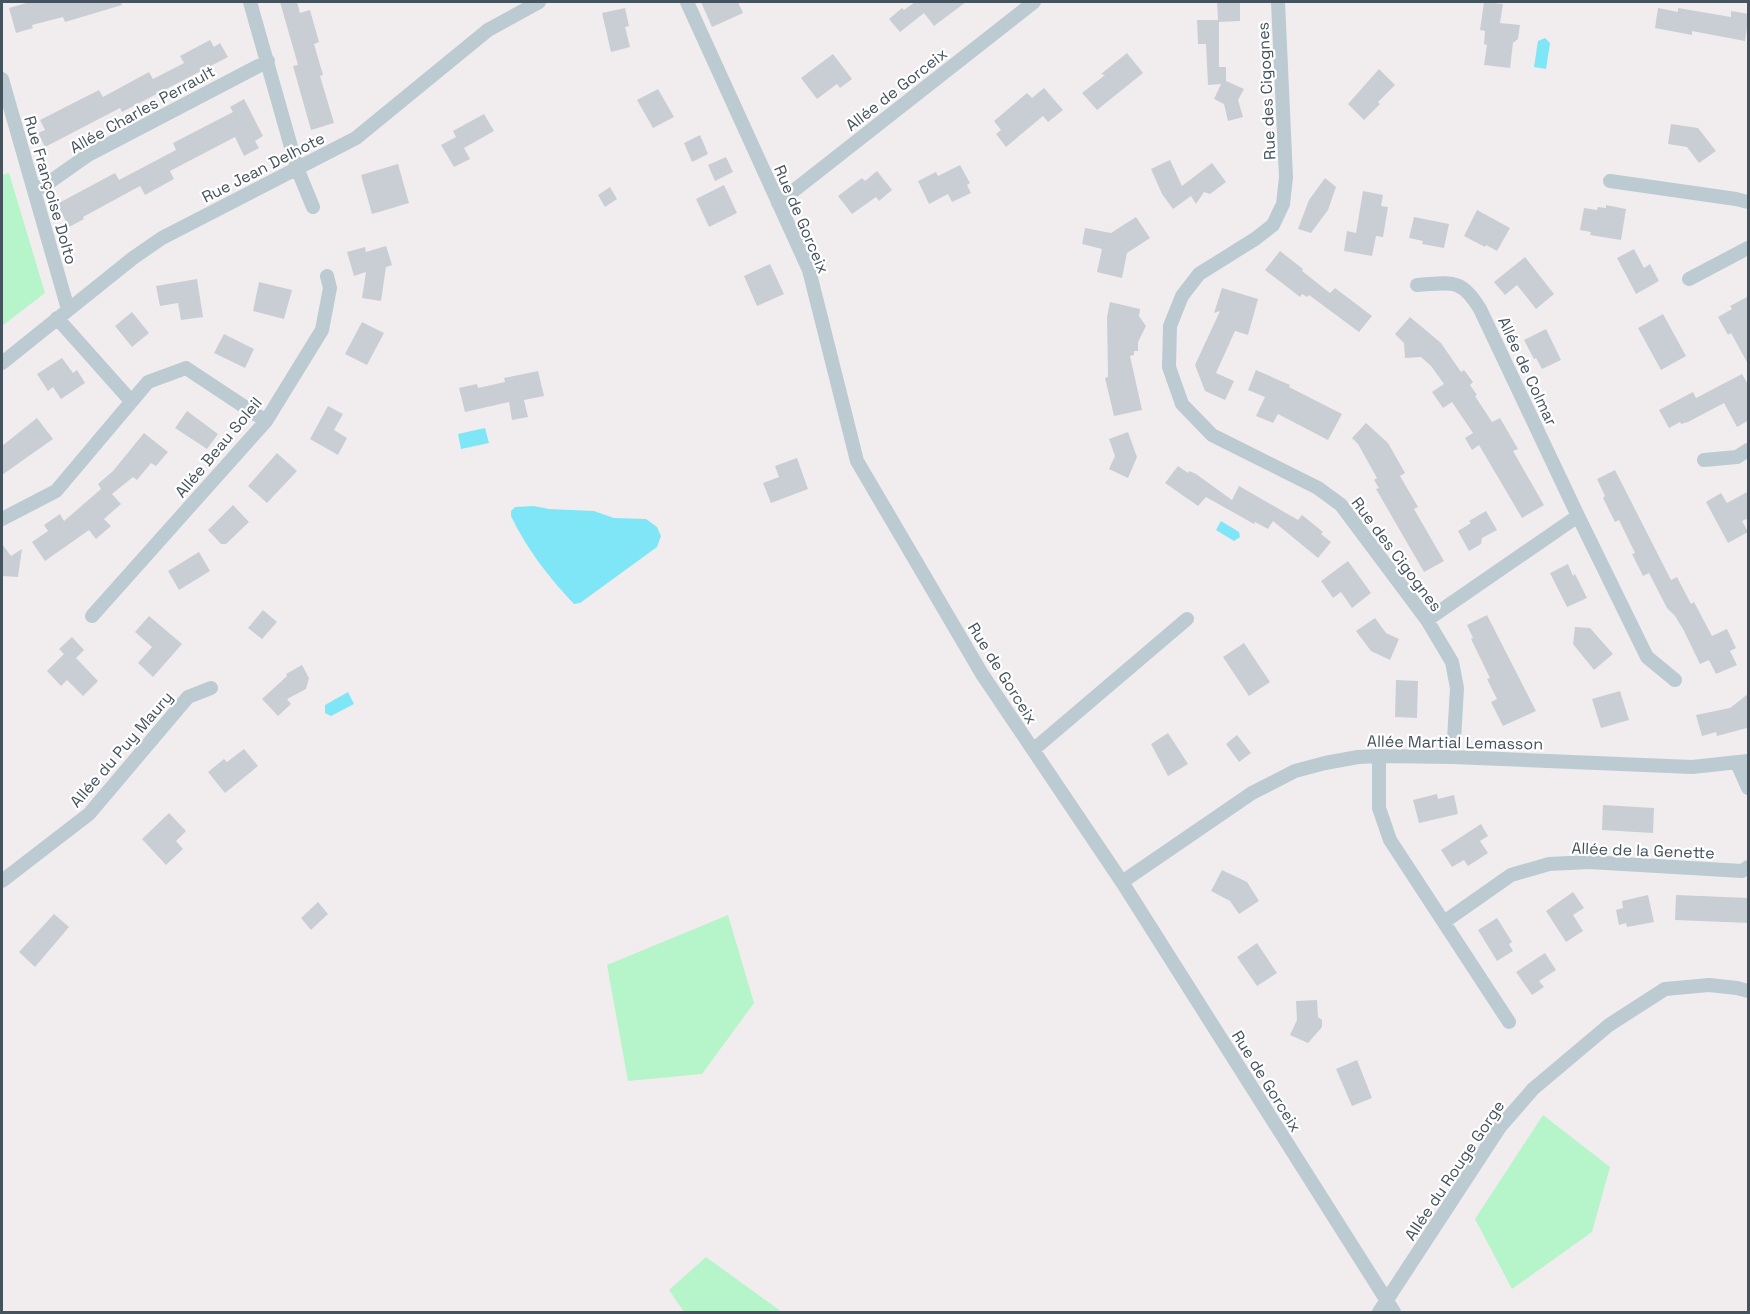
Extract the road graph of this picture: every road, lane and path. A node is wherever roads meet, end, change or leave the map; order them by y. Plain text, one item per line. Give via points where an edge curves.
1 (250, 2) edge
2 (539, 2) edge
3 (687, 2) edge
4 (1034, 2) edge
5 (1278, 2) edge
6 (268, 61) junction
7 (2, 79) edge
8 (297, 168) junction
9 (1610, 182) dead end
10 (34, 189) junction
11 (1749, 202) edge
12 (778, 203) junction
13 (313, 207) dead end
14 (1749, 248) edge
15 (327, 276) dead end
16 (1689, 279) dead end
17 (1417, 285) dead end
18 (62, 314) junction
19 (2, 363) edge
20 (131, 401) junction
21 (266, 421) junction
22 (1749, 450) edge
23 (1704, 460) dead end
24 (1578, 516) junction
25 (2, 519) edge
26 (92, 616) dead end
27 (1187, 619) dead end
28 (1427, 620) junction
29 (1675, 680) dead end
30 (211, 688) dead end
31 (1033, 750) junction
32 (1378, 756) junction
33 (1453, 757) junction
34 (1743, 762) edge
35 (1749, 788) edge
36 (1749, 867) edge
37 (2, 880) edge
38 (1122, 882) junction
39 (1444, 921) junction
40 (1749, 991) edge
41 (1509, 1022) dead end
42 (1386, 1309) edge

1 - 6 street
2 - 8 street, Rue Jean Delhote via 488,30 356,138
3 - 12 street, Rue de Gorceix
4 - 12 street, Allée de Gorceix
5 - 28 street, Rue des Cigognes via 1286,177 1283,204 1273,225 1199,274 1182,296 1170,326 1169,367 1182,404 1212,435 1318,488 1341,505
6 - 8 street
6 - 10 street, Allée Charles Perrault via 88,155
7 - 10 street, Rue Françoise Dolto
8 - 13 street
8 - 18 street, Rue Jean Delhote via 162,238
9 - 11 street
10 - 18 street, Rue Françoise Dolto
12 - 31 street, Rue de Gorceix via 809,270 856,461 982,674
14 - 16 street
15 - 21 street, Allée Beau Soleil via 330,288 322,330
17 - 24 street, Allée de Colmar via 1455,283 1471,294
18 - 19 street, Rue Jean Delhote
18 - 20 street
20 - 21 street via 148,382 186,368
20 - 25 street via 56,491
21 - 26 street, Allée Beau Soleil
22 - 23 street via 1737,457
24 - 28 street
24 - 29 street, Allée de Colmar via 1647,657
27 - 31 street
28 - 33 street, Rue des Cigognes via 1452,662 1457,688
30 - 37 street, Allée du Puy Maury via 188,698 89,814
31 - 38 street, Rue de Gorceix
32 - 33 street, Allée Martial Lemasson
32 - 38 street, Allée Martial Lemasson via 1295,771 1252,794
32 - 39 street via 1378,808 1390,840
33 - 34 street, Allée Martial Lemasson via 1692,767
34 - 35 street
36 - 39 street, Allée de la Genette via 1742,871 1589,862 1549,864 1511,875
38 - 42 street, Rue de Gorceix
39 - 41 street
40 - 42 street, Allée du Rouge Gorge via 1709,985 1665,989 1609,1025 1533,1089 1500,1127

